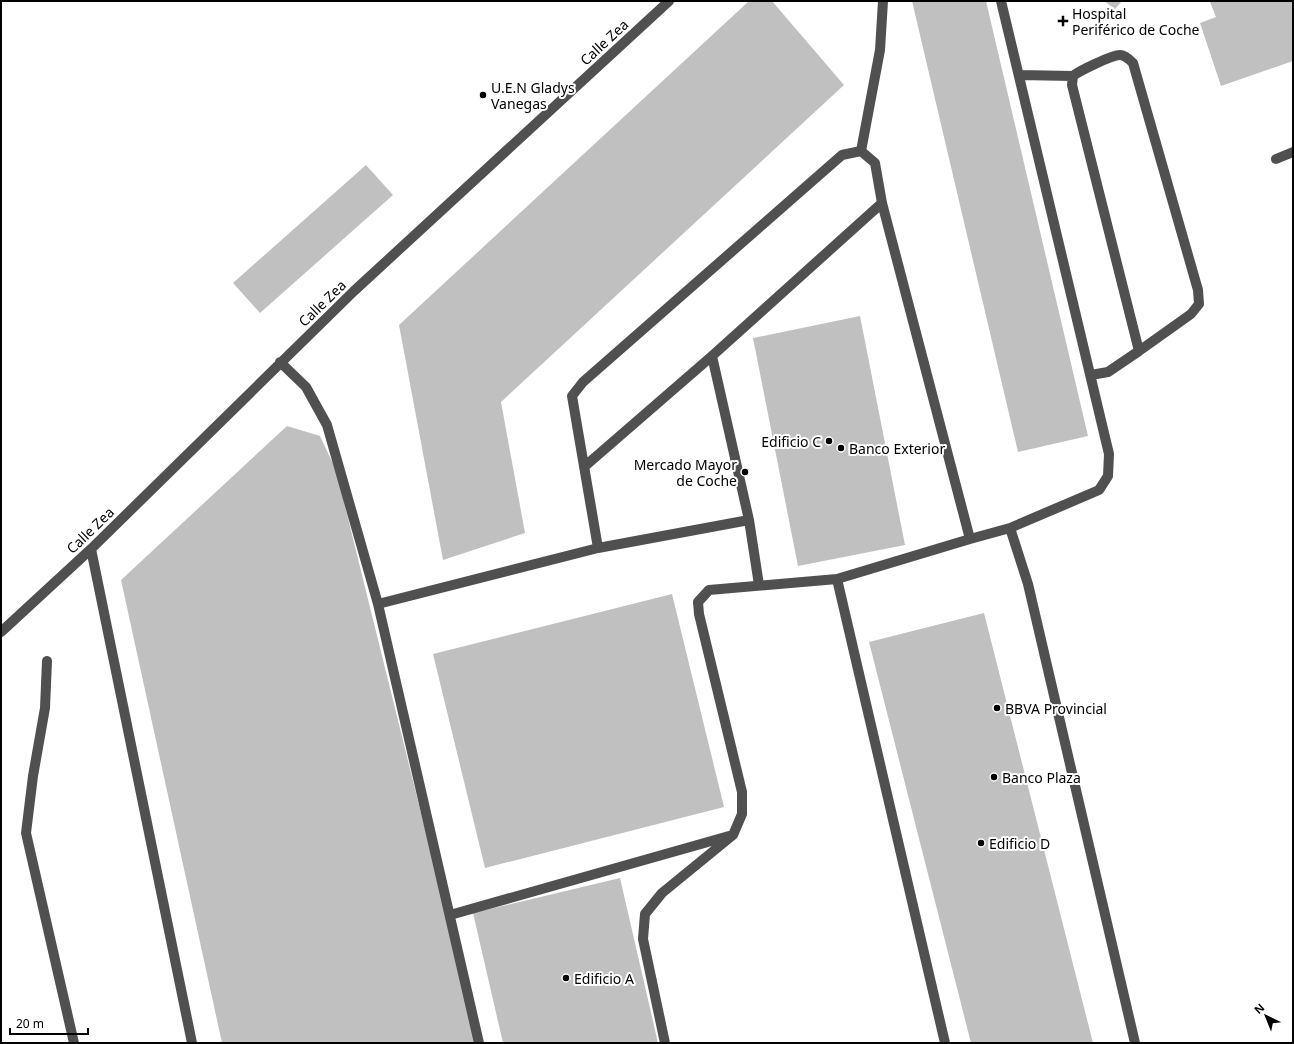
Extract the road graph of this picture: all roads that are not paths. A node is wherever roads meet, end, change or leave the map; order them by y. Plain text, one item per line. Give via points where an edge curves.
1 (669, 1) edge
2 (883, 1) edge
3 (1001, 1) edge
4 (1019, 75) junction
5 (1072, 76) junction
6 (861, 151) junction
7 (1293, 152) edge
8 (1276, 159) dead end
9 (882, 203) junction
10 (1139, 351) junction
11 (712, 356) junction
12 (280, 362) junction
13 (1091, 375) junction
14 (584, 467) junction
15 (748, 520) junction
16 (1010, 528) junction
17 (970, 539) junction
18 (598, 548) junction
19 (91, 549) junction
20 (837, 579) junction
21 (759, 585) junction
22 (378, 604) junction
23 (1, 632) edge
24 (47, 662) dead end
25 (733, 835) junction
26 (450, 915) junction
27 (74, 1043) edge
28 (192, 1043) edge
29 (480, 1043) edge
30 (665, 1043) edge
31 (945, 1043) edge
32 (1135, 1043) edge

1 - 12 street, Calle Zea
2 - 6 street via 880,50
3 - 4 street
4 - 5 street
4 - 13 street
5 - 10 street via 1072,85
5 - 10 street via 1120,55 1133,63 1198,290 1199,304 1191,314
6 - 9 street via 875,163
6 - 14 street via 842,155 583,382 572,396
7 - 8 street
9 - 11 street
9 - 17 street
10 - 13 street via 1108,372
11 - 14 street
11 - 15 street
12 - 19 street, Calle Zea
12 - 22 street via 306,386 327,425
13 - 16 street via 1109,454 1108,476 1099,490
14 - 18 street
15 - 18 street
15 - 21 street
16 - 17 street
16 - 32 street via 1028,584
17 - 20 street
18 - 22 street
19 - 23 street, Calle Zea
19 - 28 street
20 - 21 street
20 - 31 street
21 - 25 street via 709,590 698,602 742,792 742,814
22 - 26 street
24 - 27 street via 45,708 26,833
25 - 26 street
25 - 30 street via 662,893 645,914 643,939
26 - 29 street

